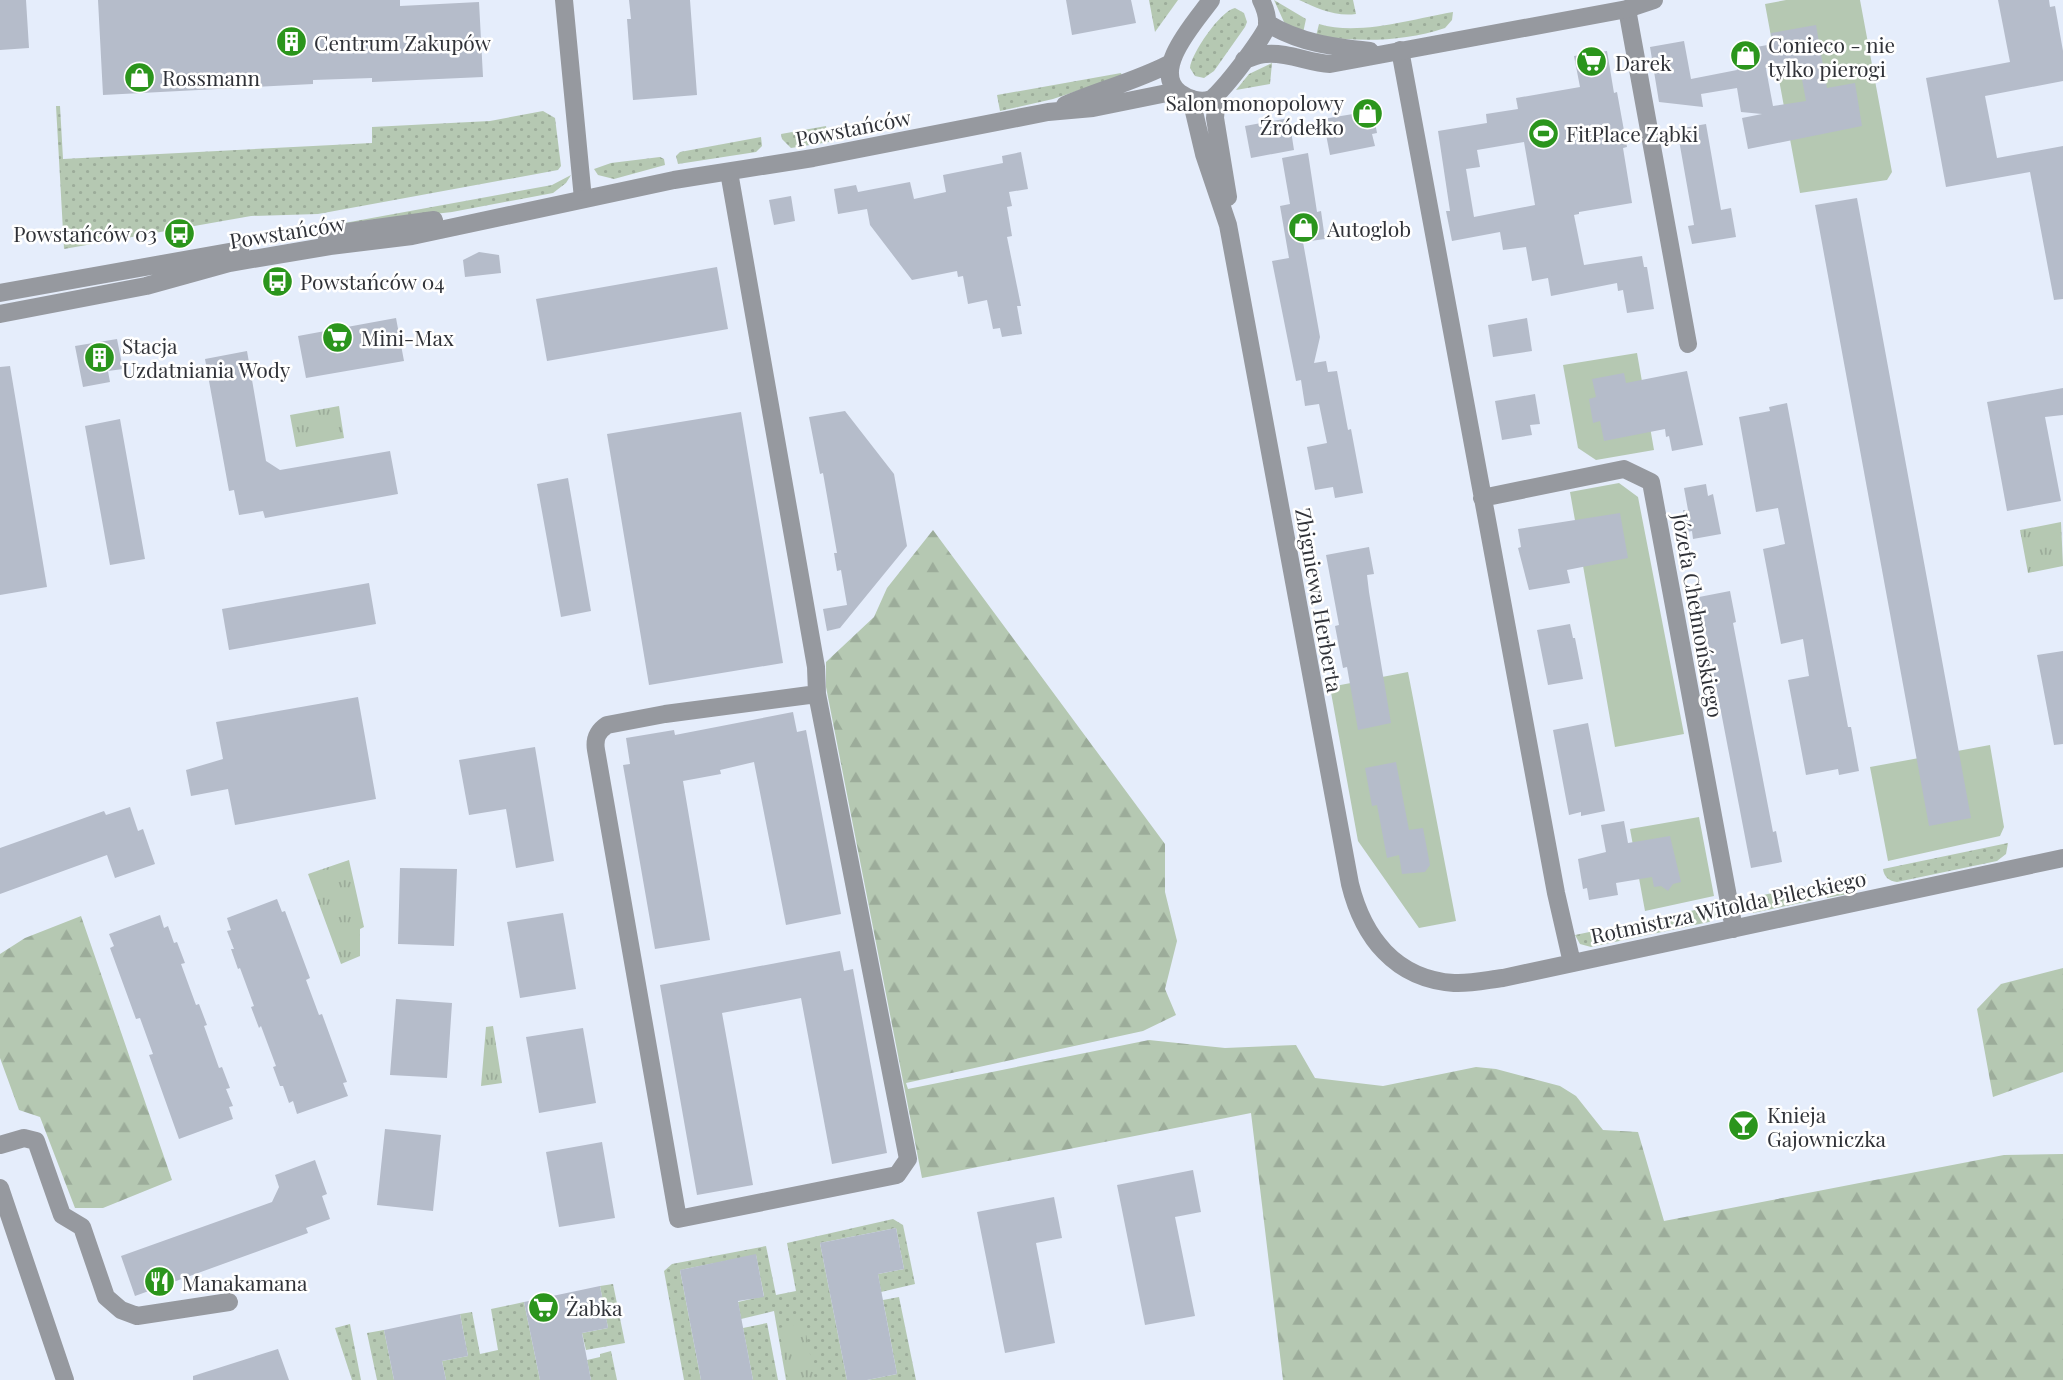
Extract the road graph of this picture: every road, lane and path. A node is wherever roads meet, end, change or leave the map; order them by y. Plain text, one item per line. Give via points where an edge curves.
1 (564, 0) edge
2 (1211, 0) edge
3 (1261, 0) edge
4 (1654, 0) edge
5 (1628, 9) junction
6 (1268, 23) junction
7 (1392, 51) junction
8 (1244, 60) junction
9 (1169, 64) junction
10 (1184, 95) junction
11 (1217, 95) junction
12 (1048, 112) junction
13 (729, 172) junction
14 (583, 199) junction
15 (1228, 225) junction
16 (0, 293) edge
17 (0, 314) edge
18 (1688, 344) dead end
19 (1482, 498) junction
20 (817, 694) junction
21 (2063, 858) edge
22 (1734, 929) junction
23 (1572, 963) junction
24 (1404, 967) joint
25 (0, 1145) edge
26 (0, 1188) edge
27 (229, 1301) dead end
28 (65, 1380) edge

1 - 14 street
2 - 9 street
3 - 6 street
4 - 5 street
5 - 7 street
5 - 18 street
6 - 7 street via 1308,41
6 - 8 street
7 - 8 street via 1330,64 1265,53
7 - 19 street
8 - 11 street
9 - 10 street, Zbigniewa Herberta via 1171,78
9 - 12 street, Powstańców
10 - 11 street, Powstańców via 1206,100
10 - 12 street, Powstańców
10 - 15 street, Zbigniewa Herberta
11 - 15 street, Zbigniewa Herberta via 1215,118
12 - 13 street, Powstańców
13 - 14 street, Powstańców
13 - 20 street via 817,667
14 - 16 street, Powstańców via 331,234
14 - 17 street, Powstańców via 387,240 229,263 146,286
15 - 24 street, Zbigniewa Herberta via 1350,884 1374,941
19 - 22 street, Józefa Chełmońskiego via 1624,469 1651,482
19 - 23 street
20 - 20 street via 908,1159 897,1175 678,1219 596,737 607,725
21 - 22 street, Rotmistrza Witolda Pileckiego
22 - 23 street, Rotmistrza Witolda Pileckiego
23 - 24 street, Rotmistrza Witolda Pileckiego via 1457,983 1430,979
25 - 27 street via 24,1138 36,1141 62,1214 82,1227 106,1297 121,1310 137,1316
26 - 28 street

